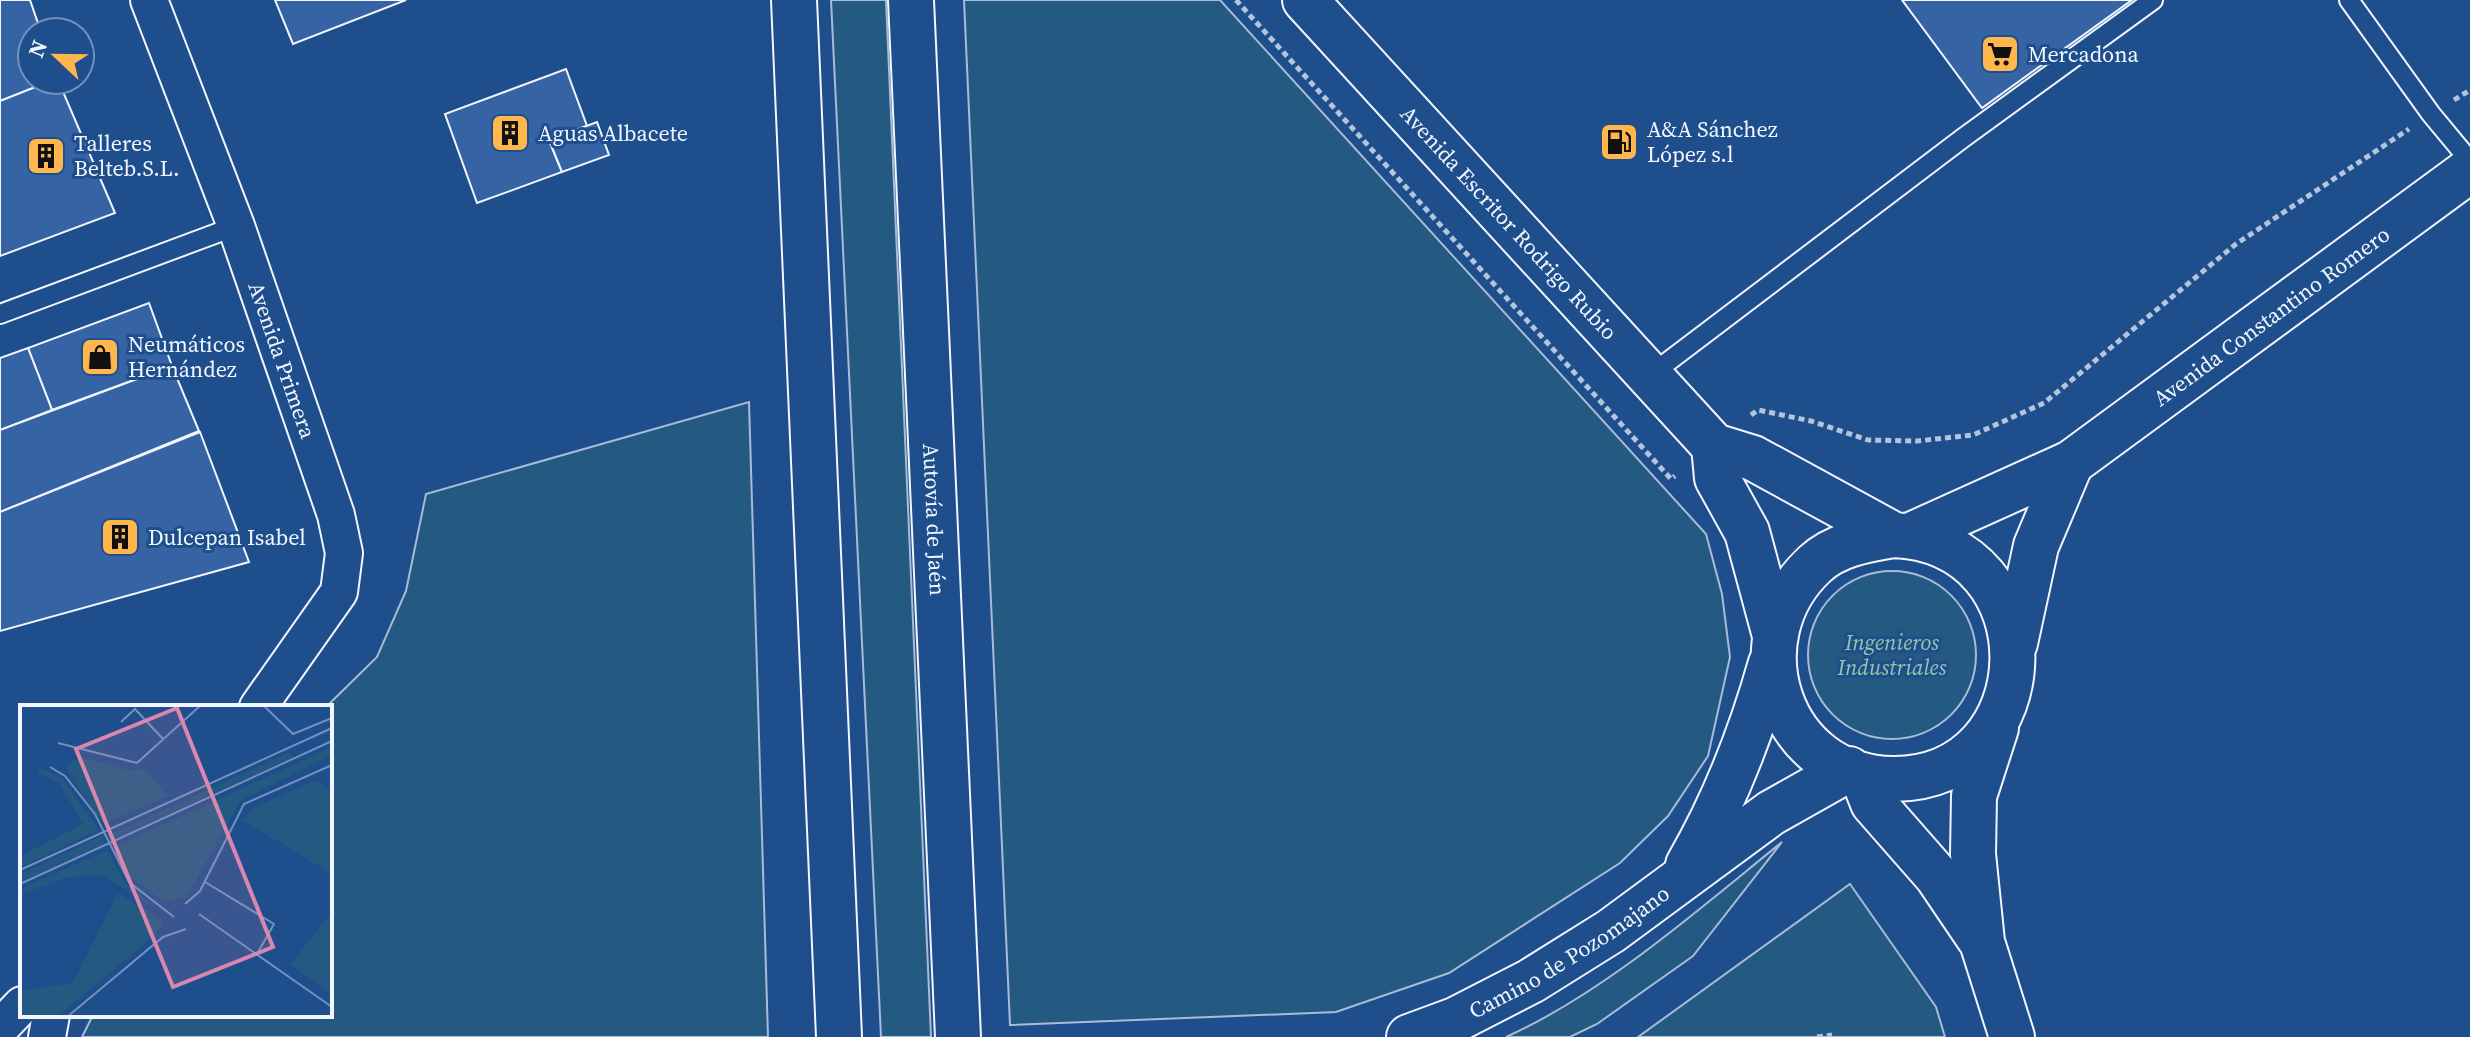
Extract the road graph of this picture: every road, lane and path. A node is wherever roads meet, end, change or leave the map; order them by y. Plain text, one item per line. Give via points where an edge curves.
1 (149, 0) edge
2 (794, 0) edge
3 (911, 0) edge
4 (1236, 0) edge
5 (1305, 0) edge
6 (2153, 0) edge
7 (2349, 0) edge
8 (2470, 90) edge
9 (2431, 114) junction
10 (2470, 161) edge
11 (2470, 170) edge
12 (236, 226) junction
13 (0, 314) edge
14 (1648, 377) junction
15 (1714, 446) junction
16 (2071, 463) junction
17 (1902, 536) junction
18 (2015, 644) junction
19 (1773, 646) junction
20 (259, 705) edge
21 (2000, 715) junction
22 (1855, 772) junction
23 (1681, 878) junction
24 (1982, 942) junction
25 (20, 1007) edge
26 (51, 1017) edge
27 (0, 1028) edge
28 (1832, 1035) dead end
29 (47, 1037) edge
30 (839, 1037) edge
31 (958, 1037) edge
32 (1409, 1037) edge
33 (1817, 1037) edge
34 (2012, 1037) edge

1 - 12 street, Avenida Primera
2 - 30 main road
3 - 31 main road, Autovía de Jaén
4 - 15 path via 1671,479
5 - 14 main road, Avenida Escritor Rodrigo Rubio
6 - 14 lane
7 - 9 lane
8 - 9 path
9 - 10 lane
9 - 15 path via 2236,244 2044,403 1973,435 1917,441 1868,440 1758,410
11 - 16 main road, Avenida Constantino Romero
12 - 13 lane
12 - 20 street, Avenida Primera via 336,515 344,553 339,592
14 - 15 main road, Avenida Escritor Rodrigo Rubio
15 - 17 main road, Avenida Escritor Rodrigo Rubio via 1753,458
15 - 19 main road via 1717,478 1747,532
16 - 17 main road, Avenida Constantino Romero
16 - 18 main road via 2036,546
17 - 18 main road via 1948,548 1981,571 2004,605
17 - 19 main road via 1853,542 1817,562 1790,593
18 - 21 main road via 2013,681
19 - 22 main road via 1779,699 1797,733 1826,759
19 - 23 main road, Camino de Pozomajano via 1757,715 1719,811
21 - 22 main road via 1981,742 1956,762 1926,775 1894,779
21 - 24 main road via 1974,796 1973,854
22 - 23 main road, Camino de Pozomajano via 1771,813
22 - 24 main road via 1873,803 1937,876
23 - 32 main road, Camino de Pozomajano via 1611,931 1531,981
24 - 34 main road
25 - 27 street
26 - 29 street
28 - 33 path

